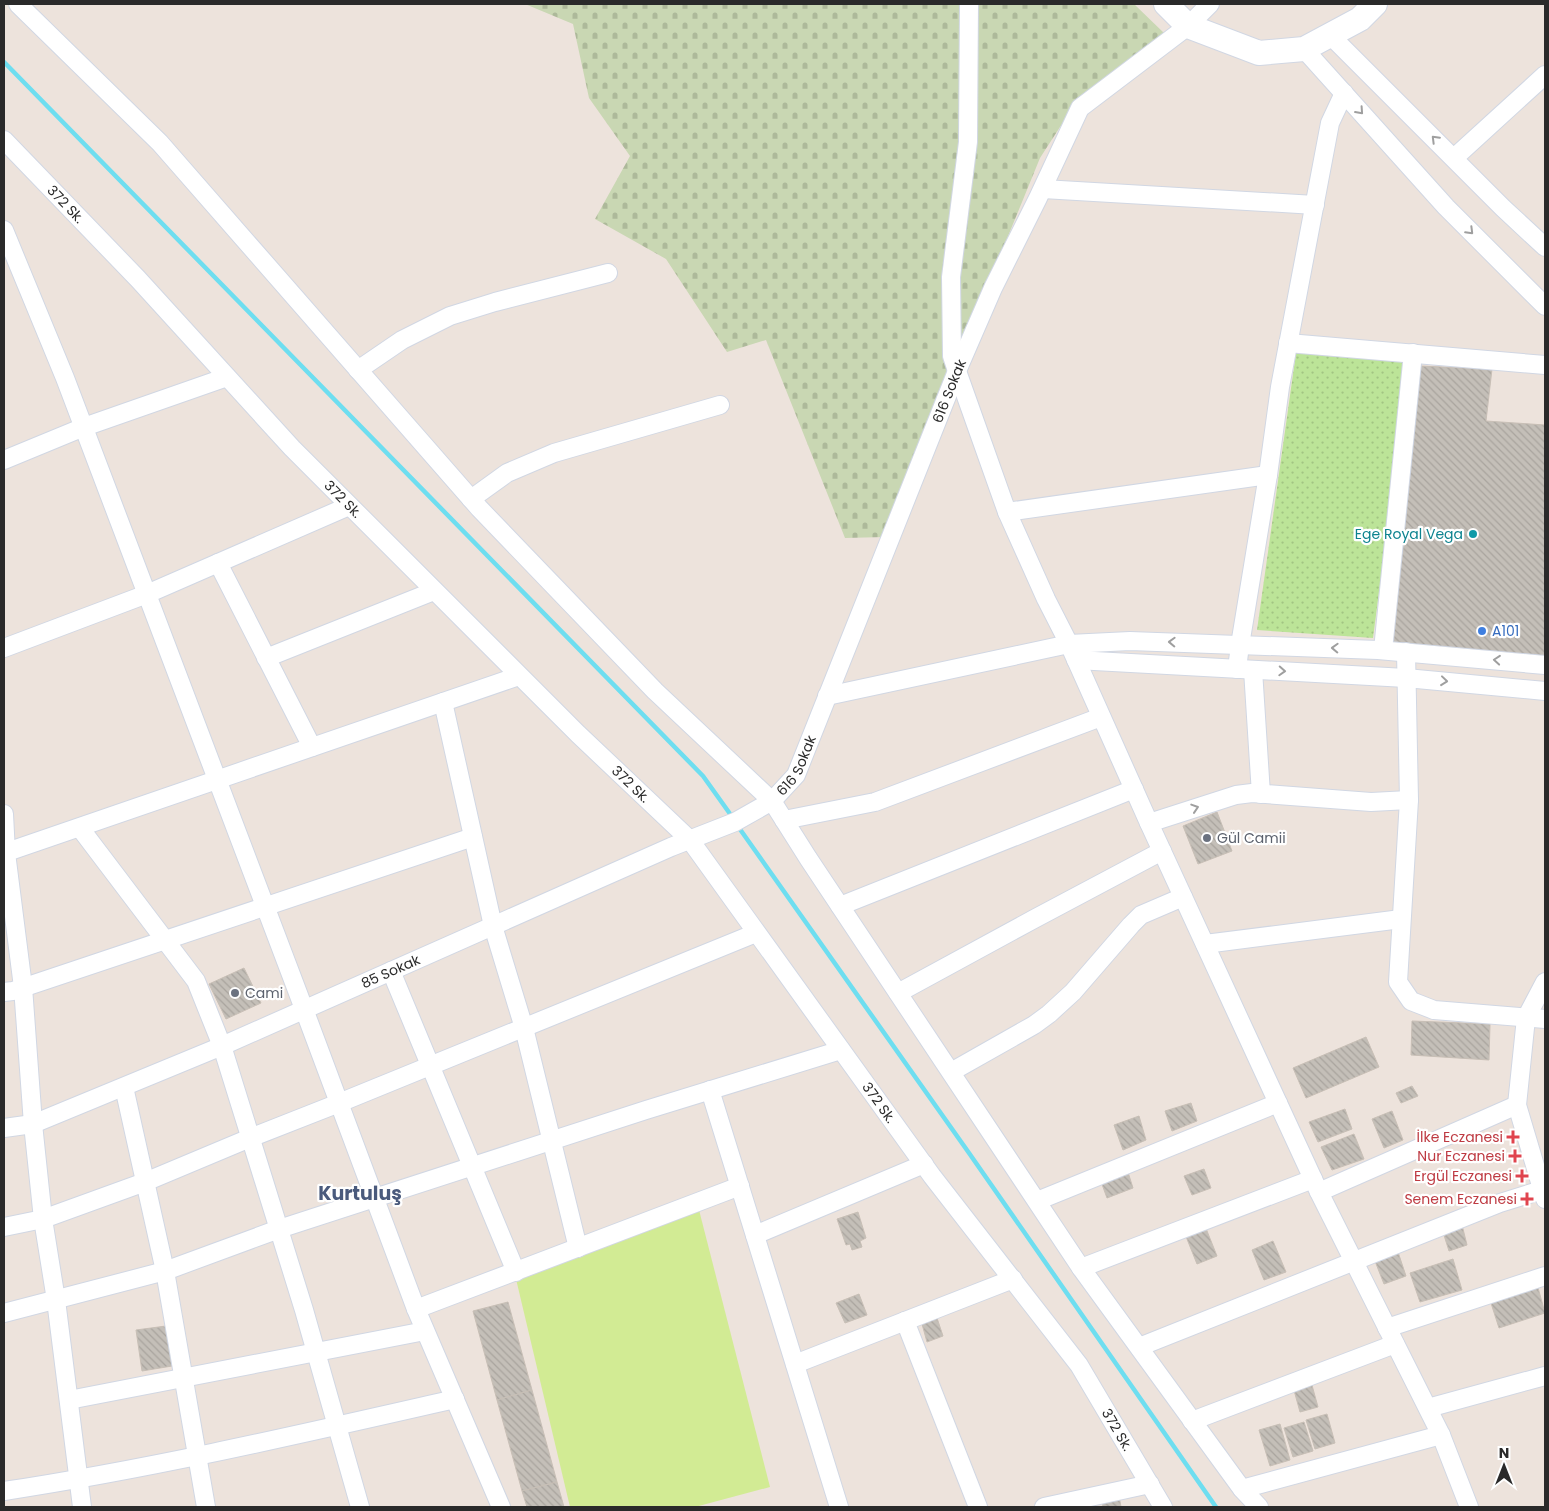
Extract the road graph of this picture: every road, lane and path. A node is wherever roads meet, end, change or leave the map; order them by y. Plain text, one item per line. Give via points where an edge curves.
1 (969, 4) edge
2 (1166, 4) edge
3 (1210, 4) edge
4 (1376, 4) edge
5 (24, 7) edge
6 (1188, 26) junction
7 (1330, 35) junction
8 (1304, 49) junction
9 (1545, 75) edge
10 (1344, 93) junction
11 (4, 140) edge
12 (1454, 158) junction
13 (1043, 188) junction
14 (1315, 205) junction
15 (4, 230) edge
16 (1545, 247) edge
17 (9, 256) edge
18 (608, 273) dead end
19 (1545, 306) edge
20 (1288, 343) junction
21 (1413, 353) junction
22 (1545, 365) edge
23 (358, 370) junction
24 (957, 371) junction
25 (227, 377) junction
26 (720, 404) dead end
27 (84, 427) junction
28 (4, 460) edge
29 (1268, 475) junction
30 (471, 499) junction
31 (350, 506) junction
32 (1007, 512) junction
33 (218, 563) junction
34 (434, 591) junction
35 (147, 594) junction
36 (1240, 645) junction
37 (4, 648) edge
38 (1383, 650) junction
39 (1073, 652) junction
40 (1406, 652) junction
41 (266, 658) junction
42 (1545, 665) edge
43 (1245, 669) junction
44 (519, 676) junction
45 (1406, 678) junction
46 (1545, 691) edge
47 (827, 696) junction
48 (443, 702) junction
49 (1102, 717) junction
50 (312, 747) junction
51 (217, 780) junction
52 (1134, 789) junction
53 (1256, 793) junction
54 (1409, 800) junction
55 (772, 801) junction
56 (4, 814) edge
57 (784, 820) junction
58 (1149, 823) junction
59 (80, 828) junction
60 (473, 837) junction
61 (690, 840) junction
62 (1162, 851) junction
63 (5, 853) edge
64 (1183, 897) junction
65 (840, 906) junction
66 (265, 907) junction
67 (1401, 920) junction
68 (493, 926) junction
69 (756, 932) junction
70 (164, 939) junction
71 (1205, 944) junction
72 (391, 971) junction
73 (1545, 982) edge
74 (24, 987) junction
75 (4, 992) edge
76 (898, 993) junction
77 (304, 1009) junction
78 (1526, 1018) junction
79 (1545, 1020) edge
80 (524, 1028) junction
81 (222, 1046) junction
82 (841, 1050) junction
83 (431, 1066) junction
84 (951, 1072) junction
85 (124, 1087) junction
86 (710, 1090) junction
87 (339, 1103) junction
88 (1278, 1103) junction
89 (1517, 1105) junction
90 (33, 1124) junction
91 (4, 1128) edge
92 (250, 1138) junction
93 (551, 1141) junction
94 (924, 1164) junction
95 (473, 1167) junction
96 (145, 1182) junction
97 (740, 1186) junction
98 (1316, 1186) junction
99 (1544, 1193) edge
100 (375, 1198) junction
101 (1037, 1201) junction
102 (43, 1219) junction
103 (4, 1227) edge
104 (279, 1229) junction
105 (755, 1235) junction
106 (578, 1248) junction
107 (1354, 1262) junction
108 (1081, 1268) junction
109 (165, 1271) junction
110 (516, 1272) junction
111 (1545, 1276) edge
112 (1013, 1279) junction
113 (56, 1300) junction
114 (416, 1309) junction
115 (4, 1314) edge
116 (906, 1321) junction
117 (425, 1331) junction
118 (1391, 1336) junction
119 (1139, 1347) junction
120 (316, 1352) junction
121 (795, 1364) junction
122 (1545, 1376) edge
123 (184, 1378) junction
124 (455, 1399) junction
125 (69, 1400) junction
126 (1428, 1408) junction
127 (1192, 1421) junction
128 (337, 1426) junction
129 (1441, 1435) junction
130 (198, 1455) junction
131 (79, 1479) junction
132 (1150, 1484) junction
133 (1242, 1489) junction
134 (4, 1491) edge
135 (82, 1507) edge
136 (206, 1507) edge
137 (360, 1507) edge
138 (501, 1507) edge
139 (839, 1507) edge
140 (978, 1507) edge
141 (1044, 1507) edge
142 (1163, 1507) edge
143 (1258, 1507) edge
144 (1469, 1507) edge

1 - 24 street via 968,142 951,277 952,356
2 - 6 street
3 - 6 street, 616 Sokak
4 - 7 street via 1360,19
5 - 23 street via 160,143
6 - 8 street via 1259,53
6 - 13 street, 616 Sokak via 1080,108
7 - 8 street
12 -> 7 street
8 - 10 street
9 - 12 street
10 - 14 street via 1330,123
10 -> 19 street via 1446,207
11 - 25 street, 372 Sk.
12 - 16 street
13 - 14 street
13 - 24 street, 616 Sokak via 993,288
14 - 20 street
15 - 17 street
17 - 27 street
18 - 23 street via 450,316 402,340
20 - 21 street
20 - 29 street
21 - 22 street
21 - 38 street
23 - 30 street
24 - 32 street
24 - 47 street, 616 Sokak
25 - 27 street
25 - 31 street, 372 Sk.
26 - 30 street via 554,454 507,473
27 - 28 street
27 - 35 street
29 - 32 street
29 - 36 street
30 - 55 street via 655,691
31 - 33 street
31 - 34 street, 372 Sk.
32 - 39 street
33 - 35 street
33 - 41 street
34 - 41 street
34 - 44 street, 372 Sk.
35 - 37 street
35 - 51 street
38 -> 36 street
36 -> 39 street via 1130,641
36 - 43 street
38 - 40 street
39 - 43 street
39 - 47 street
39 - 49 street
42 -> 40 street
40 - 45 street
41 - 50 street
43 -> 45 street
43 - 53 street
44 - 48 street
44 - 61 street, 372 Sk.
45 -> 46 street
45 - 54 street
47 - 55 street, 616 Sokak via 796,776
48 - 50 street
48 - 60 street
49 - 52 street
49 - 57 street via 875,802
50 - 51 street
51 - 59 street
51 - 66 street
52 - 58 street
52 - 65 street
53 - 54 street via 1371,802
58 -> 53 street via 1236,794
54 - 67 street
55 - 57 street
55 - 61 street, 85 Sokak via 735,822
56 - 63 street
57 - 65 street
58 - 62 street
59 - 63 street
59 - 70 street
60 - 66 street
60 - 68 street
61 - 68 street, 85 Sokak
61 - 69 street, 372 Sk.
62 - 64 street
62 - 76 street
63 - 74 street
64 - 71 street
64 - 84 street via 1141,916 1049,1014
65 - 76 street
66 - 70 street
66 - 77 street
67 - 71 street
67 - 78 street via 1398,982 1411,1001 1434,1010
68 - 72 street, 85 Sokak
68 - 80 street
69 - 80 street
69 - 82 street, 372 Sk.
70 - 74 street
70 - 81 street via 196,982
71 - 88 street
72 - 77 street, 85 Sokak
72 - 83 street
73 - 78 street
74 - 75 street
74 - 90 street
76 - 84 street
77 - 81 street, 85 Sokak
77 - 87 street
78 - 79 street
78 - 89 street
80 - 83 street
80 - 93 street
81 - 85 street, 85 Sokak
81 - 92 street
82 - 86 street
82 - 94 street, 372 Sk.
83 - 87 street
83 - 95 street
84 - 101 street
85 - 90 street, 85 Sokak
85 - 96 street
86 - 93 street
86 - 97 street
87 - 92 street
87 - 100 street
88 - 98 street
88 - 101 street
89 - 98 street
89 - 99 street
90 - 91 street, 85 Sokak
90 - 102 street
92 - 96 street
92 - 104 street
93 - 95 street
93 - 106 street
94 - 105 street
94 - 112 street, 372 Sk.
95 - 100 street
95 - 110 street
96 - 102 street
96 - 109 street
97 - 105 street
97 - 106 street
98 - 107 street
98 - 108 street
99 - 107 street via 1500,1203
100 - 104 street
100 - 114 street
101 - 108 street
102 - 103 street
102 - 113 street
104 - 109 street
104 - 120 street
105 - 121 street
106 - 110 street
107 - 118 street
107 - 119 street
108 - 119 street
109 - 113 street
109 - 123 street
110 - 114 street
111 - 118 street
112 - 116 street
112 - 132 street, 372 Sk. via 1079,1365
113 - 115 street
113 - 125 street
114 - 117 street
116 - 121 street
116 - 140 street
117 - 120 street
117 - 124 street
118 - 126 street
118 - 127 street
119 - 127 street
120 - 123 street
120 - 128 street
121 - 139 street
122 - 126 street
123 - 125 street
123 - 130 street
124 - 128 street
124 - 138 street
125 - 131 street
126 - 129 street
127 - 133 street
128 - 130 street
128 - 137 street
129 - 133 street
129 - 144 street
130 - 131 street
130 - 136 street
131 - 134 street
131 - 135 street
132 - 141 street
132 - 142 street, 372 Sk.
133 - 143 street

